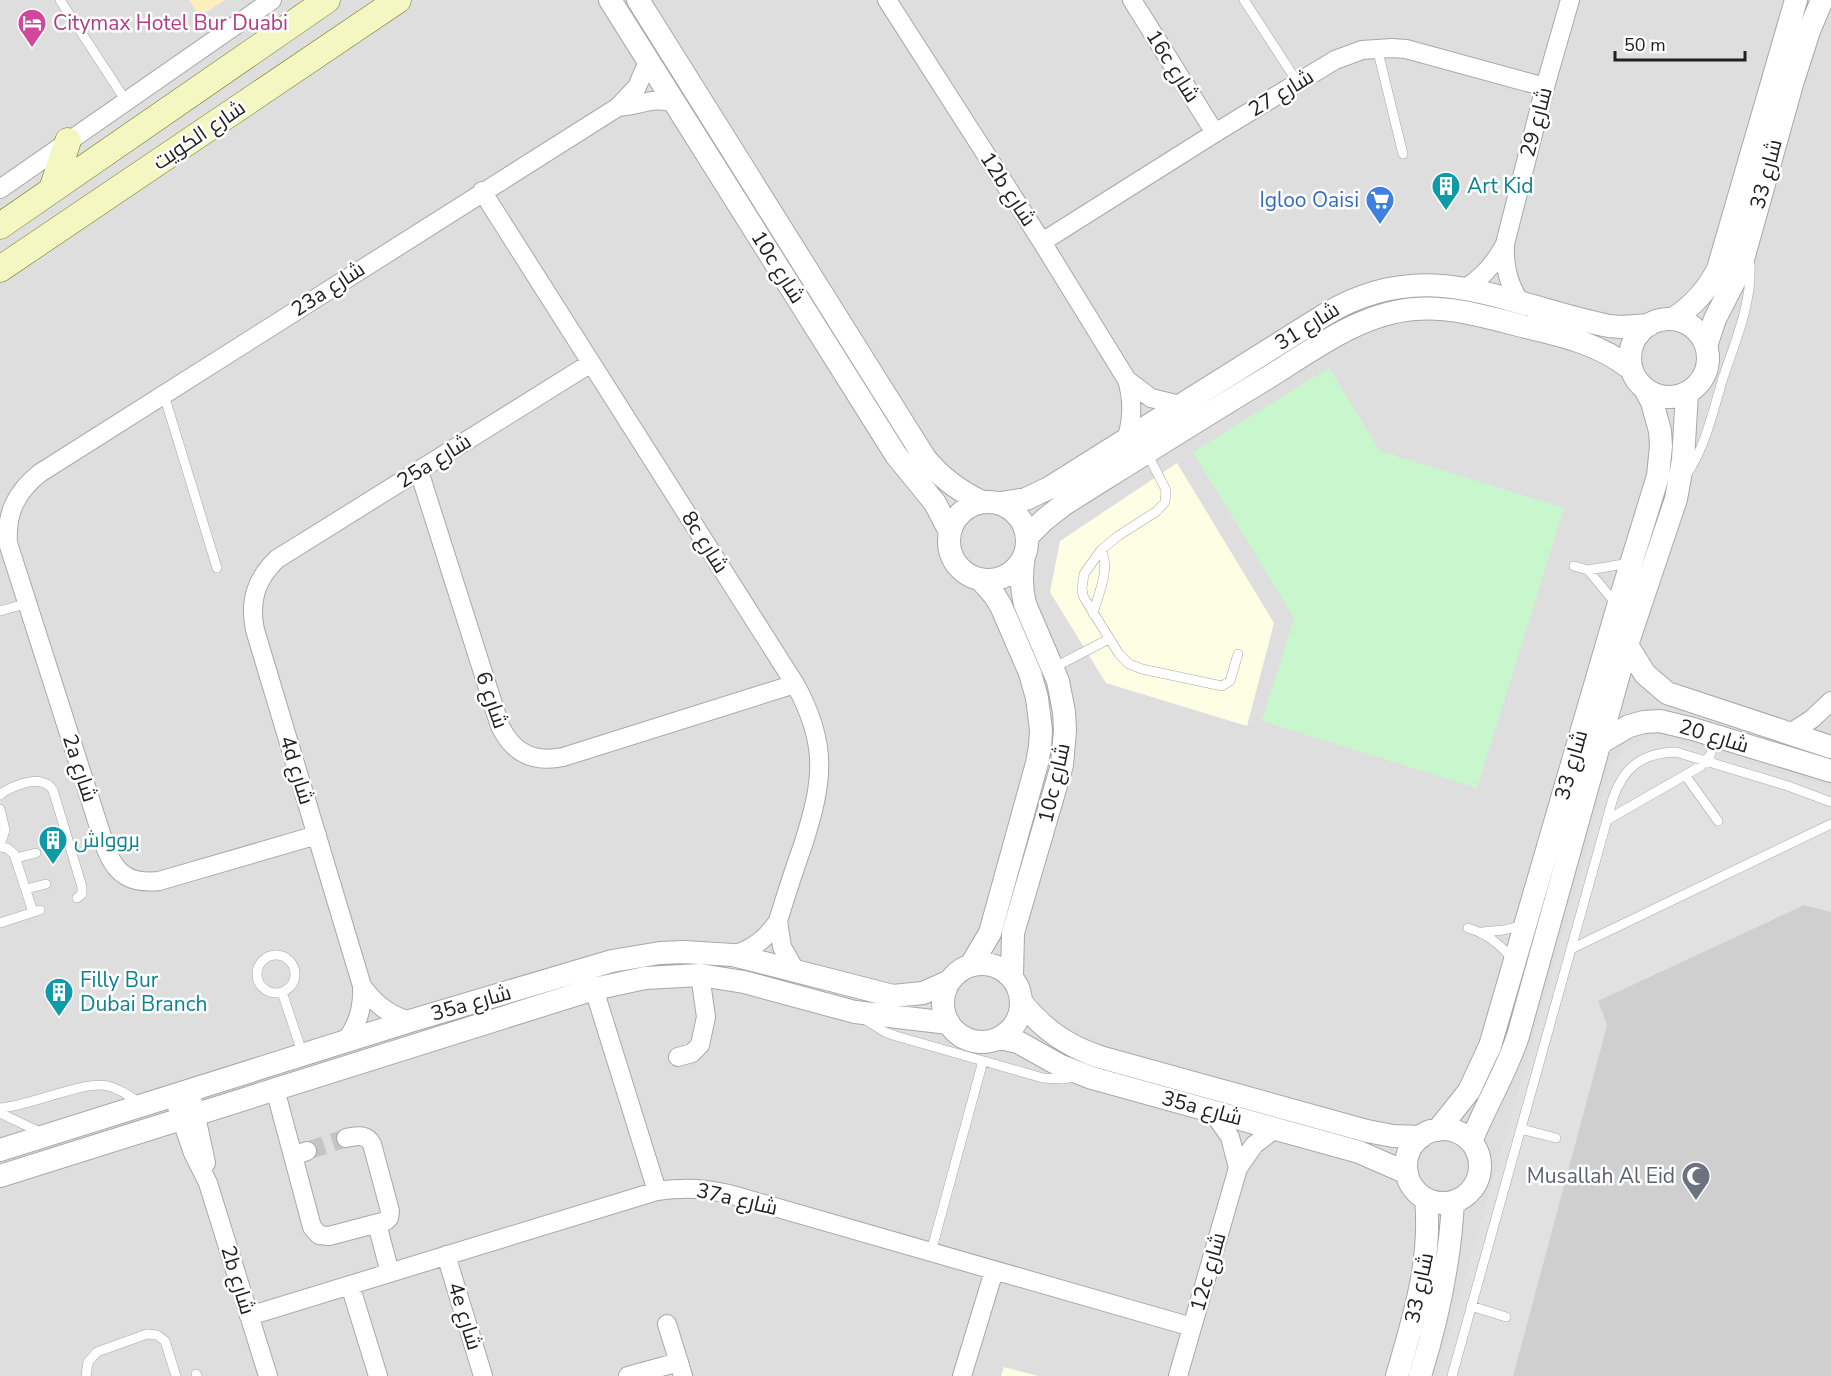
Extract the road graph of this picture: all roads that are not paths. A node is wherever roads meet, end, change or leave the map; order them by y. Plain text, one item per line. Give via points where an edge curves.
1 (60, 0) edge
2 (272, 0) edge
3 (327, 0) edge
4 (398, 0) edge
5 (610, 0) edge
6 (638, 0) edge
7 (887, 0) edge
8 (1132, 0) edge
9 (1244, 0) edge
10 (1570, 0) edge
11 (1796, 0) edge
12 (1822, 0) edge
13 (370, 9) edge
14 (1377, 48) junction
15 (648, 61) junction
16 (1298, 83) junction
17 (1545, 87) junction
18 (126, 101) junction
19 (675, 103) junction
20 (618, 106) junction
21 (1215, 133) junction
22 (68, 141) junction
23 (1402, 154) dead end
24 (1, 184) edge
25 (52, 189) junction
26 (482, 191) junction
27 (0, 226) edge
28 (1042, 242) junction
29 (1748, 243) junction
30 (1505, 244) junction
31 (0, 269) edge
32 (1464, 289) junction
33 (1520, 302) junction
34 (1673, 319) junction
35 (1649, 325) junction
36 (1706, 346) junction
37 (591, 363) junction
38 (1631, 369) junction
39 (1127, 380) junction
40 (1645, 389) junction
41 (1687, 393) junction
42 (164, 395) junction
43 (1180, 405) junction
44 (1127, 437) junction
45 (1146, 453) junction
46 (418, 471) junction
47 (40, 473) joint
48 (1680, 483) junction
49 (991, 502) junction
50 (950, 532) junction
51 (1025, 547) junction
52 (1101, 550) junction
53 (277, 559) joint
54 (1630, 563) junction
55 (1574, 566) dead end
56 (217, 568) dead end
57 (1587, 570) junction
58 (980, 579) junction
59 (28, 603) junction
60 (1618, 606) junction
61 (0, 611) edge
62 (1093, 614) junction
63 (1109, 639) junction
64 (1628, 645) junction
65 (1238, 654) dead end
66 (1053, 668) junction
67 (795, 684) junction
68 (1831, 701) edge
69 (1831, 706) edge
70 (1831, 724) edge
71 (1789, 734) junction
72 (1713, 735) junction
73 (1600, 743) junction
74 (1831, 747) edge
75 (1707, 760) junction
76 (1831, 771) edge
77 (1685, 775) junction
78 (0, 795) edge
79 (1831, 802) edge
80 (0, 809) edge
81 (1607, 820) junction
82 (1718, 820) dead end
83 (1831, 824) edge
84 (317, 835) junction
85 (69, 843) junction
86 (59, 845) dead end
87 (0, 846) edge
88 (36, 852) dead end
89 (16, 858) junction
90 (46, 884) dead end
91 (26, 890) junction
92 (77, 898) dead end
93 (778, 921) junction
94 (0, 923) edge
95 (1525, 925) junction
96 (1468, 928) dead end
97 (1482, 932) junction
98 (1571, 949) junction
99 (733, 956) junction
100 (1514, 961) junction
101 (971, 965) junction
102 (795, 970) junction
103 (700, 975) junction
104 (1012, 976) junction
105 (950, 981) junction
106 (362, 986) junction
107 (594, 989) junction
108 (282, 992) junction
109 (1021, 1002) junction
110 (855, 1012) junction
111 (410, 1021) junction
112 (950, 1023) junction
113 (1000, 1038) junction
114 (345, 1042) junction
115 (303, 1055) junction
116 (678, 1057) dead end
117 (983, 1061) junction
118 (1081, 1074) junction
119 (274, 1089) junction
120 (182, 1093) junction
121 (143, 1105) junction
122 (0, 1108) edge
123 (1212, 1111) junction
124 (0, 1113) edge
125 (188, 1116) junction
126 (1276, 1128) junction
127 (1521, 1129) junction
128 (1429, 1133) junction
129 (47, 1135) junction
130 (346, 1138) tunnel mouth
131 (1556, 1138) dead end
132 (1471, 1142) junction
133 (0, 1150) edge
134 (1238, 1168) junction
135 (1407, 1173) junction
136 (0, 1176) edge
137 (657, 1191) junction
138 (1426, 1199) junction
139 (1453, 1202) junction
140 (376, 1224) junction
141 (931, 1252) junction
142 (446, 1255) junction
143 (994, 1270) junction
144 (390, 1273) junction
145 (350, 1285) junction
146 (1471, 1306) junction
147 (249, 1316) junction
148 (1506, 1317) dead end
149 (667, 1324) dead end
150 (1192, 1327) junction
151 (681, 1369) edge
152 (86, 1376) edge
153 (176, 1376) edge
154 (268, 1376) edge
155 (378, 1376) edge
156 (483, 1376) edge
157 (628, 1376) edge
158 (962, 1376) edge
159 (1178, 1376) edge
160 (1397, 1376) edge
161 (1420, 1376) edge
162 (1452, 1376) edge

1 - 18 lane
2 - 18 street
3 - 25 main road, شارع الكويت
4 - 13 main road, شارع الكويت
5 - 15 street, 10c شارع
6 - 49 street, 10c شارع via 925,458 944,479 968,495
7 - 28 street, 12b شارع
8 - 21 street, 16c شارع
9 - 16 lane
10 - 17 street, شارع 29
11 - 34 street, شارع 33 via 1718,269 1704,293
12 - 29 street, شارع 33 via 1792,84
13 - 31 main road, شارع الكويت
14 - 16 street, شارع 27 via 1342,57
14 - 17 street, شارع 27 via 1406,49
14 - 23 lane
15 - 19 street, 10c شارع
15 - 20 street, 23a شارع via 637,87
16 - 21 street, شارع 27
17 - 30 street, شارع 29
18 - 22 street
19 - 20 street, 23a شارع via 650,100
19 - 50 street, 10c شارع via 896,455 935,503
20 - 26 street, 23a شارع
21 - 28 street, شارع 27
22 - 24 street
22 - 25 main road
25 - 27 main road, شارع الكويت
26 - 37 street, 8c شارع
26 - 42 street, 23a شارع
28 - 39 street, 12b شارع
29 - 36 street, شارع 33
29 - 48 lane via 1750,270 1744,308 1703,445
30 - 32 street, شارع 29 via 1488,270
30 - 33 street, شارع 29 via 1505,269
32 - 33 street, شارع 31
32 - 43 street, شارع 31 via 1401,285 1361,295
33 - 35 street, شارع 31 via 1609,326
34 - 35 street
34 - 36 street via 1689,325
35 - 38 street via 1631,349
36 - 41 street via 1705,373
37 - 46 street, 25a شارع
37 - 67 street, 8c شارع
38 - 40 street
38 - 45 street, شارع 31 via 1584,342 1464,312 1439,308 1389,313 1342,332
39 - 43 street, 12b شارع via 1151,398
39 - 44 street, 12b شارع via 1132,403
40 - 41 street via 1661,397
40 - 54 street, شارع 33 via 1660,431 1661,461
41 - 48 street, شارع 33
42 - 47 street, 23a شارع
42 - 56 lane
43 - 44 street, شارع 31
44 - 49 street, شارع 31 via 1038,494
45 - 51 street, شارع 31 via 1053,512
45 - 52 lane via 1166,490 1165,502
46 - 53 street, 25a شارع
46 - 67 street, شارع 6 via 500,726 514,747 525,754 537,759 563,758
47 - 59 street, 2a شارع via 17,496 7,527 8,543
48 - 64 street, شارع 33
49 - 50 street via 971,505 961,512
49 - 51 street via 1011,508 1019,516 1024,526
50 - 58 street via 950,553 955,562
51 - 58 street via 1010,573 1001,578
51 - 66 street, 10c شارع via 1021,580 1025,604
52 - 62 lane via 1105,568
52 - 62 lane via 1082,581 1083,596
53 - 84 street, 4d شارع via 260,579 252,616
54 - 57 lane
54 - 60 street, شارع 33
55 - 57 lane
57 - 60 lane
58 - 101 street, 10c شارع via 1001,606 1030,673 1041,730 1037,763 990,933
59 - 61 lane
59 - 84 street, 2a شارع via 106,849 120,872 145,882 159,881
60 - 95 street, شارع 33
62 - 63 lane
63 - 65 lane via 1123,659 1136,667 1217,686 1230,681
63 - 66 lane
64 - 71 street, شارع 20 via 1644,674 1667,693
64 - 73 street, شارع 33
66 - 104 street, 10c شارع via 1064,712 1065,747 1013,933
67 - 93 street, 8c شارع via 817,737 820,776 815,807
68 - 71 street
69 - 70 street
71 - 74 street, شارع 20
72 - 73 street, شارع 20 via 1676,724 1644,722
72 - 75 lane
72 - 76 street, شارع 20
73 - 132 street, شارع 33 via 1512,1054
75 - 77 lane
75 - 79 lane
75 - 81 lane via 1676,752 1642,760 1625,773 1618,785
77 - 81 lane
77 - 82 lane
78 - 85 lane via 33,782 46,783 53,790
80 - 87 lane via 4,830
81 - 98 lane
83 - 98 lane
84 - 106 street, 4d شارع
85 - 86 lane
85 - 92 lane via 75,877 83,890
87 - 89 lane via 11,850
88 - 89 lane
89 - 91 lane
90 - 91 lane
91 - 94 lane via 36,911
93 - 99 street, 8c شارع via 759,943
93 - 102 street, 8c شارع via 782,947
95 - 97 lane
95 - 100 street, شارع 33
96 - 97 lane
97 - 100 lane
98 - 127 lane
99 - 102 street, 35a شارع
99 - 111 street, 35a شارع via 684,952 636,956
100 - 128 street, شارع 33 via 1484,1061 1459,1104
101 - 104 street via 993,965
101 - 105 street
102 - 105 street, 35a شارع via 893,996 923,993
103 - 107 street, 35a شارع via 645,978
103 - 110 street, 35a شارع via 744,982
103 - 116 street via 706,1017 700,1045 692,1053
104 - 109 street
105 - 112 street via 944,998
106 - 111 street, 4d شارع via 388,1012
106 - 114 street, 4d شارع via 359,1016
107 - 119 street, 35a شارع
107 - 137 street
108 - 108 lane via 293,983 294,968 285,957 271,955 260,965 258,979 267,990
108 - 115 lane
109 - 113 street via 1016,1023
109 - 128 street, 35a شارع via 1056,1037 1092,1054 1367,1131 1393,1136
110 - 112 street, 35a شارع
110 - 117 lane via 885,1032
111 - 114 street, 35a شارع
112 - 113 street via 955,1031 972,1040
113 - 118 street, 35a شارع via 1027,1046
114 - 115 street, 35a شارع
115 - 120 street, 35a شارع
117 - 118 lane via 1043,1078 1063,1079
117 - 141 lane
118 - 123 street, 35a شارع
119 - 125 street, 35a شارع
119 - 140 street via 300,1154 312,1227 319,1235 329,1236
120 - 121 street, 35a شارع
120 - 125 street, 2b شارع
121 - 122 lane via 114,1088 97,1084
121 - 129 street, 35a شارع
123 - 126 street, 35a شارع
123 - 134 street via 1230,1137
124 - 129 lane
125 - 136 street, 35a شارع
125 - 147 street, 2b شارع via 195,1160 208,1183
126 - 134 street, 12c شارع via 1254,1145
126 - 135 street, 35a شارع via 1359,1152
127 - 131 lane
127 - 146 lane
128 - 132 street via 1456,1132
128 - 135 street via 1415,1142 1407,1157
129 - 133 street, 35a شارع
130 - 140 street via 361,1135 372,1144 390,1211 386,1221
132 - 139 street via 1479,1158 1479,1177 1469,1193
134 - 150 street, 12c شارع
135 - 138 street via 1414,1189
137 - 141 street, 37a شارع via 681,1187 720,1191
137 - 142 street, 37a شارع
138 - 139 street
138 - 160 street, شارع 33 via 1426,1264
139 - 161 street, شارع 33 via 1443,1292
140 - 144 street
141 - 143 street, 37a شارع
142 - 144 street, 37a شارع
142 - 156 street, 4e شارع
143 - 150 street, 37a شارع
143 - 158 street
144 - 145 street, 37a شارع
145 - 147 street, 37a شارع
145 - 155 street
146 - 148 lane
146 - 162 lane
147 - 154 street, 2b شارع
149 - 151 street
150 - 159 street, 12c شارع
151 - 157 street
152 - 153 lane via 88,1362 97,1352 152,1334 165,1341

